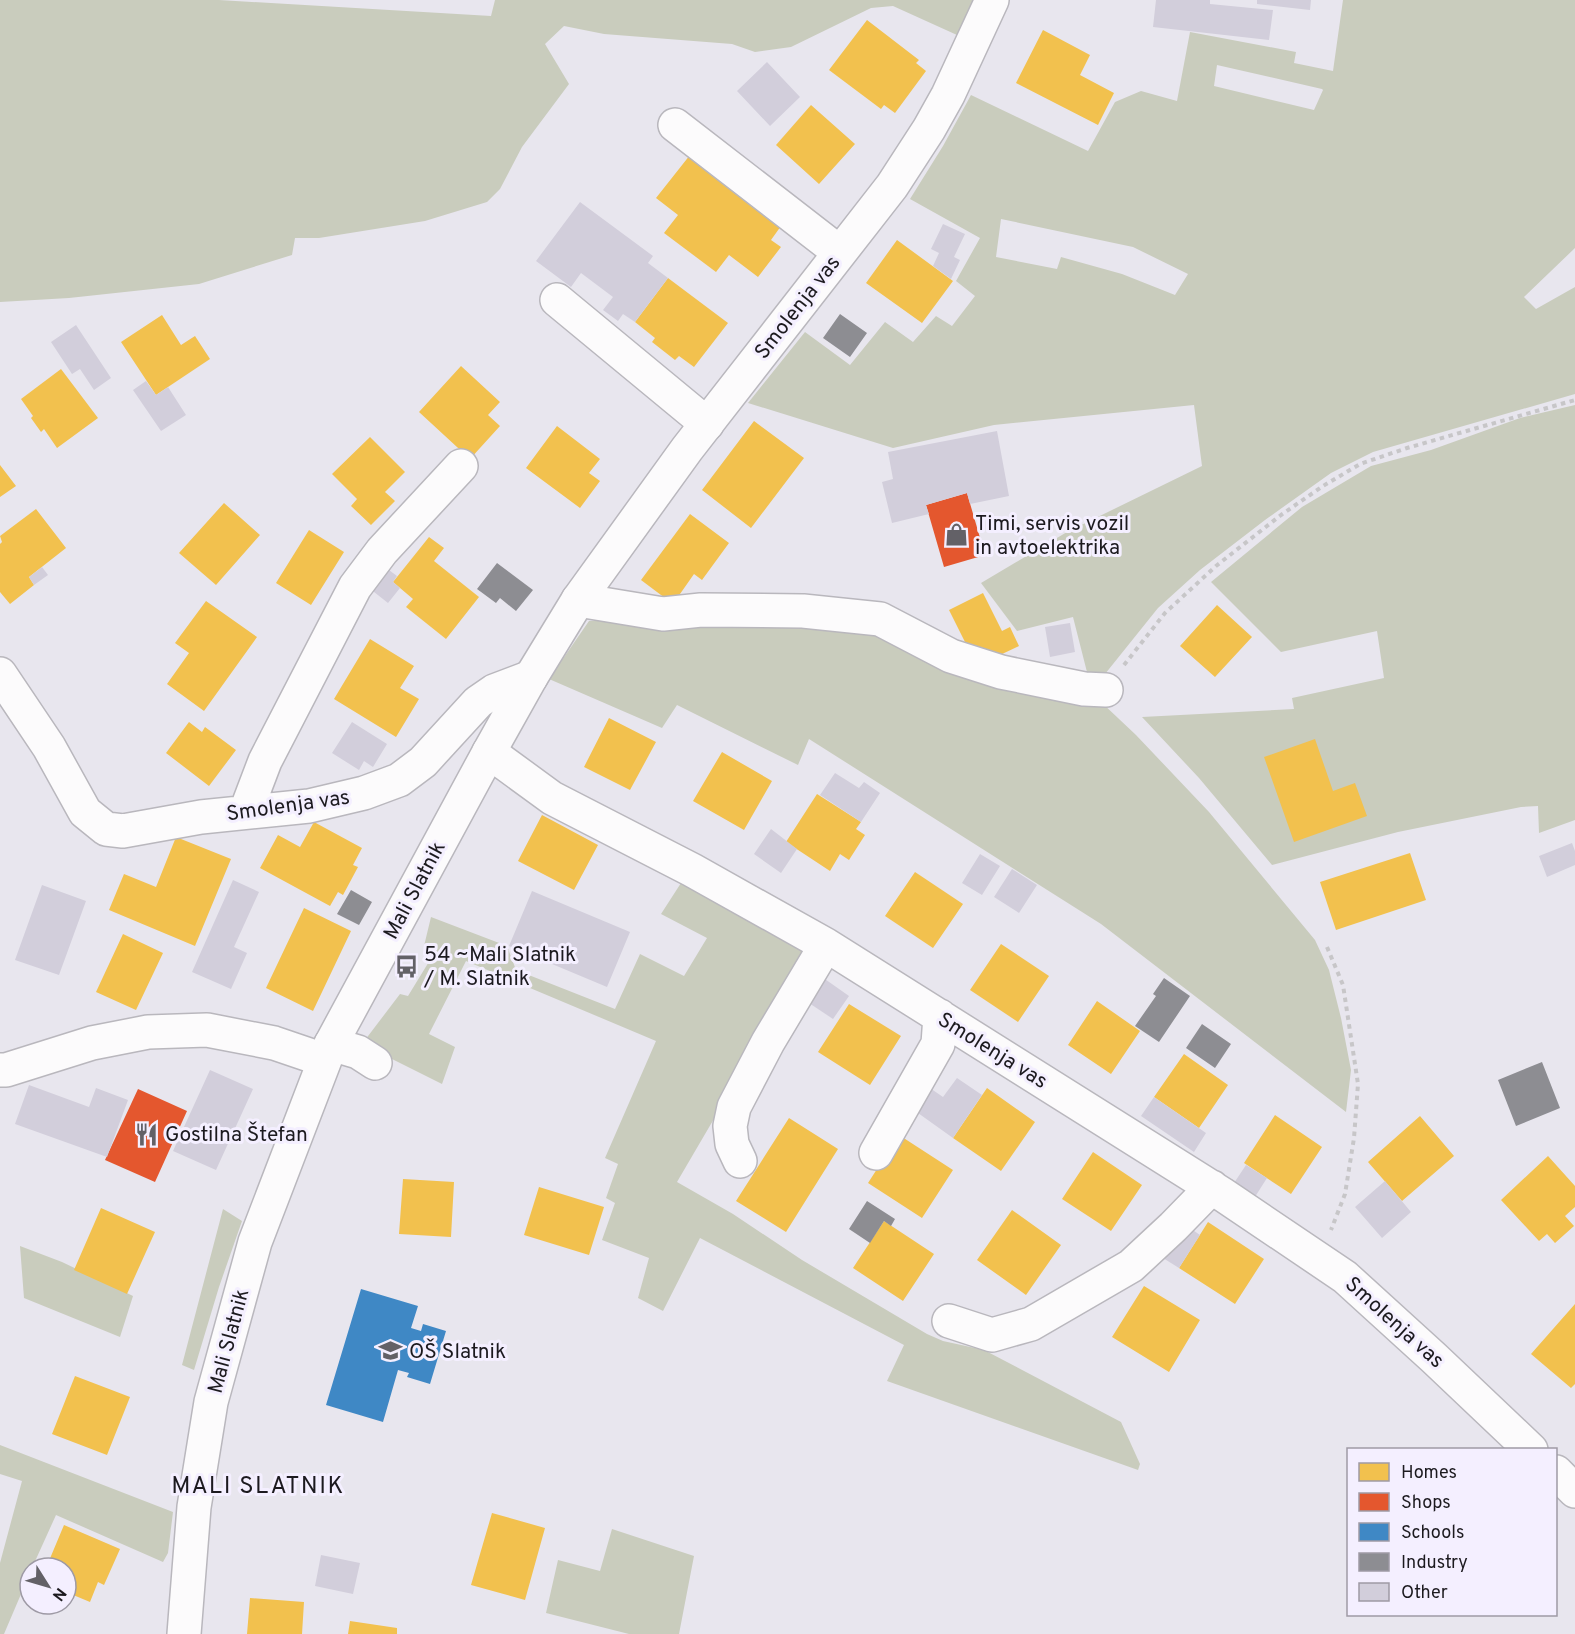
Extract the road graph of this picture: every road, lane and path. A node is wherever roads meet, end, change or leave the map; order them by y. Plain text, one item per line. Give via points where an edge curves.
1 (992, 0) edge
2 (675, 125) dead end
3 (839, 252) junction
4 (557, 300) dead end
5 (1575, 400) edge
6 (707, 424) junction
7 (460, 466) dead end
8 (578, 600) junction
9 (0, 674) edge
10 (531, 677) junction
11 (1106, 690) joint
12 (489, 752) junction
13 (246, 811) junction
14 (826, 945) junction
15 (1328, 947) dead end
16 (940, 1016) junction
17 (328, 1052) junction
18 (375, 1062) dead end
19 (0, 1070) edge
20 (876, 1153) dead end
21 (740, 1161) dead end
22 (1212, 1187) junction
23 (1320, 1260) junction
24 (949, 1321) dead end
25 (1530, 1448) edge
26 (1557, 1473) edge
27 (1575, 1491) edge
28 (184, 1634) edge

1 - 3 street, Smolenja vas via 929,129 886,194
2 - 3 street
3 - 6 street, Smolenja vas
4 - 6 street
5 - 11 path via 1360,464 1323,486 1216,566 1165,613
6 - 8 street, Smolenja vas
7 - 13 street via 382,551 356,587 265,761
8 - 10 street, Smolenja vas
8 - 11 street via 663,614 701,610 803,611 880,619 951,656 1000,672
9 - 13 street, Smolenja vas via 49,747 85,812 106,829 123,831
10 - 12 street, Smolenja vas
10 - 13 street, Smolenja vas via 494,691 478,702 423,762 399,780 364,794 309,806
12 - 14 street, Smolenja vas via 552,798
12 - 17 street, Mali Slatnik
14 - 16 street, Smolenja vas
14 - 21 street via 734,1107 729,1126
15 - 23 path via 1342,985 1358,1083 1345,1194
16 - 20 street via 938,1044
16 - 22 street, Smolenja vas
17 - 18 street via 358,1052
17 - 19 street via 207,1030 148,1032 92,1043
17 - 28 street, Mali Slatnik via 255,1242 211,1402 194,1507
22 - 23 street, Smolenja vas
22 - 24 street via 1131,1266 1031,1324 992,1335
23 - 25 street, Smolenja vas via 1353,1284
26 - 27 street

